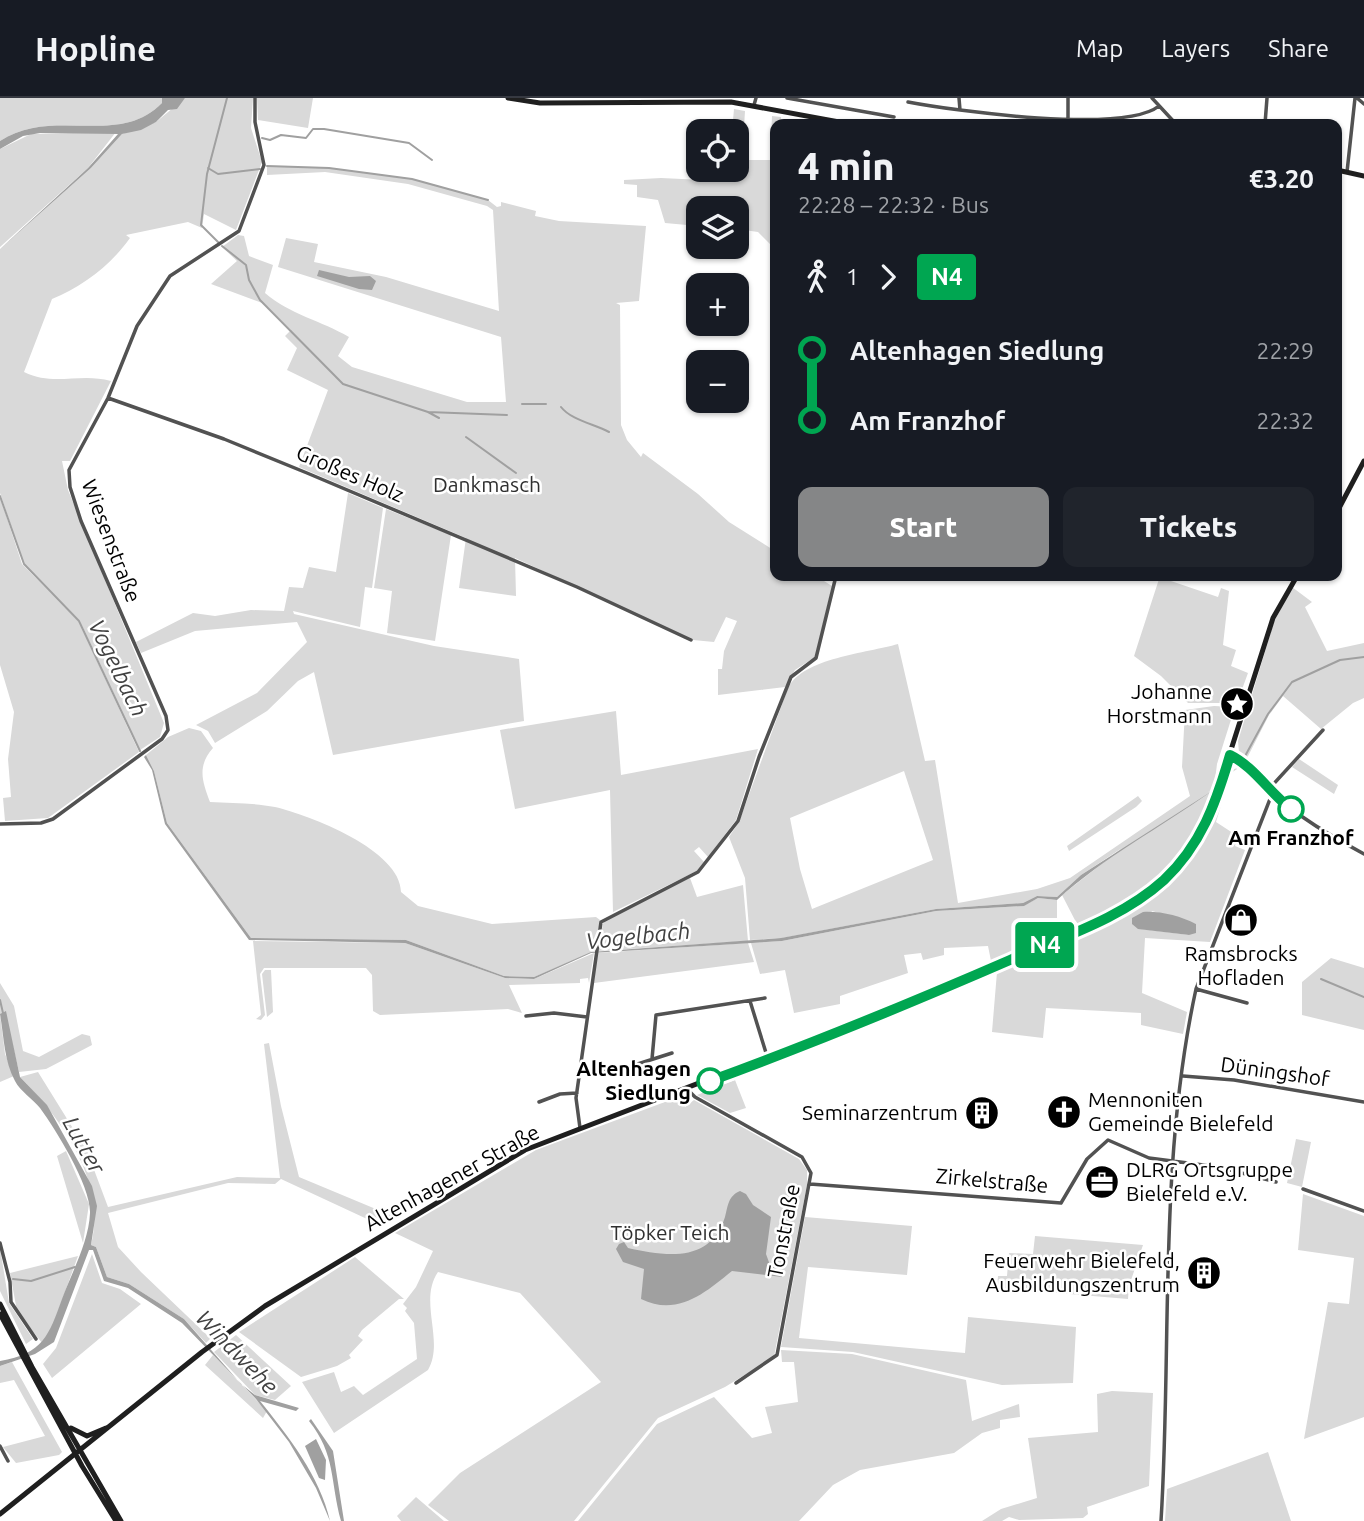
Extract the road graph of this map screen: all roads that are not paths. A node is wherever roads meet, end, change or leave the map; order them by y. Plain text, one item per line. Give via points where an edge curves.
1 (255, 98) edge
2 (508, 98) edge
3 (787, 98) edge
4 (926, 98) edge
5 (959, 98) edge
6 (1068, 98) edge
7 (1152, 98) edge
8 (1268, 98) edge
9 (1356, 98) edge
10 (755, 102) edge
11 (908, 102) dead end
12 (1364, 104) edge
13 (925, 106) junction
14 (1159, 106) junction
15 (960, 110) junction
16 (894, 117) dead end
17 (1068, 117) junction
18 (828, 119) edge
19 (1171, 119) edge
20 (1266, 119) edge
21 (1342, 171) edge
22 (1347, 172) junction
23 (1364, 176) edge
24 (108, 398) junction
25 (1364, 461) edge
26 (1342, 503) edge
27 (835, 581) edge
28 (1294, 581) edge
29 (691, 640) dead end
30 (1323, 730) dead end
31 (1230, 755) junction
32 (1270, 792) junction
33 (0, 824) edge
34 (1364, 854) edge
35 (1196, 989) junction
36 (765, 998) dead end
37 (750, 1001) junction
38 (1247, 1003) dead end
39 (526, 1016) dead end
40 (587, 1017) junction
41 (672, 1053) dead end
42 (767, 1057) junction
43 (652, 1059) junction
44 (580, 1071) junction
45 (1182, 1076) junction
46 (687, 1089) junction
47 (577, 1093) junction
48 (539, 1102) dead end
49 (1364, 1102) edge
50 (580, 1128) junction
51 (1175, 1162) junction
52 (1276, 1182) dead end
53 (810, 1184) junction
54 (1303, 1189) dead end
55 (1364, 1211) edge
56 (0, 1243) edge
57 (0, 1304) edge
58 (0, 1314) edge
59 (36, 1339) dead end
60 (19, 1346) junction
61 (30, 1368) junction
62 (736, 1383) dead end
63 (112, 1426) junction
64 (69, 1427) junction
65 (0, 1446) edge
66 (82, 1450) junction
67 (75, 1455) junction
68 (8, 1461) dead end
69 (0, 1514) edge
70 (118, 1521) edge
71 (1161, 1521) edge

1 - 24 street, Wiesenstraße via 264,165 239,231 170,276 138,326
2 - 10 main road via 540,103
3 - 16 street
4 - 13 street
5 - 15 street
6 - 17 street
7 - 14 street
8 - 20 street
9 - 12 street
9 - 22 street
10 - 18 main road
11 - 13 street
13 - 15 street
14 - 17 street via 1138,117
14 - 19 street
15 - 17 street
21 - 22 main road
22 - 23 main road
24 - 29 street, Großes Holz via 296,468
24 - 33 street, Wiesenstraße via 72,463 70,487 166,716 167,730 162,739 53,819
25 - 26 main road
27 - 40 street via 817,658 791,677 738,821 698,872 604,918
28 - 31 main road, Altenhagener Straße via 1273,618
30 - 32 street
31 - 32 street
31 - 42 main road, Altenhagener Straße via 1200,835 1174,869 1136,902 938,991
32 - 34 street via 1319,829
32 - 35 street
35 - 38 street
35 - 45 street
36 - 37 street
37 - 42 street
37 - 43 street via 656,1015
39 - 40 street
40 - 44 street
41 - 43 street
42 - 46 main road, Altenhagener Straße
43 - 44 street via 613,1071
44 - 47 street
45 - 49 street, Düningshof
45 - 51 street
46 - 50 main road, Altenhagener Straße
46 - 53 street, Tonstraße via 802,1157 809,1168
47 - 48 street
47 - 50 street
50 - 63 main road, Altenhagener Straße via 525,1150 276,1300 202,1352
51 - 52 street
51 - 53 street, Zirkelstraße via 1105,1141 1079,1170 1065,1200 1057,1203
51 - 71 street
53 - 62 street, Tonstraße via 777,1355
54 - 55 street
56 - 59 street via 11,1302
57 - 60 main road
58 - 60 main road
60 - 61 main road
61 - 64 main road
61 - 67 main road
63 - 64 main road via 87,1436
63 - 66 main road, Altenhagener Straße
64 - 66 main road
65 - 68 street
66 - 67 main road, Altenhagener Straße
66 - 70 main road
67 - 69 main road, Altenhagener Straße
67 - 70 main road

